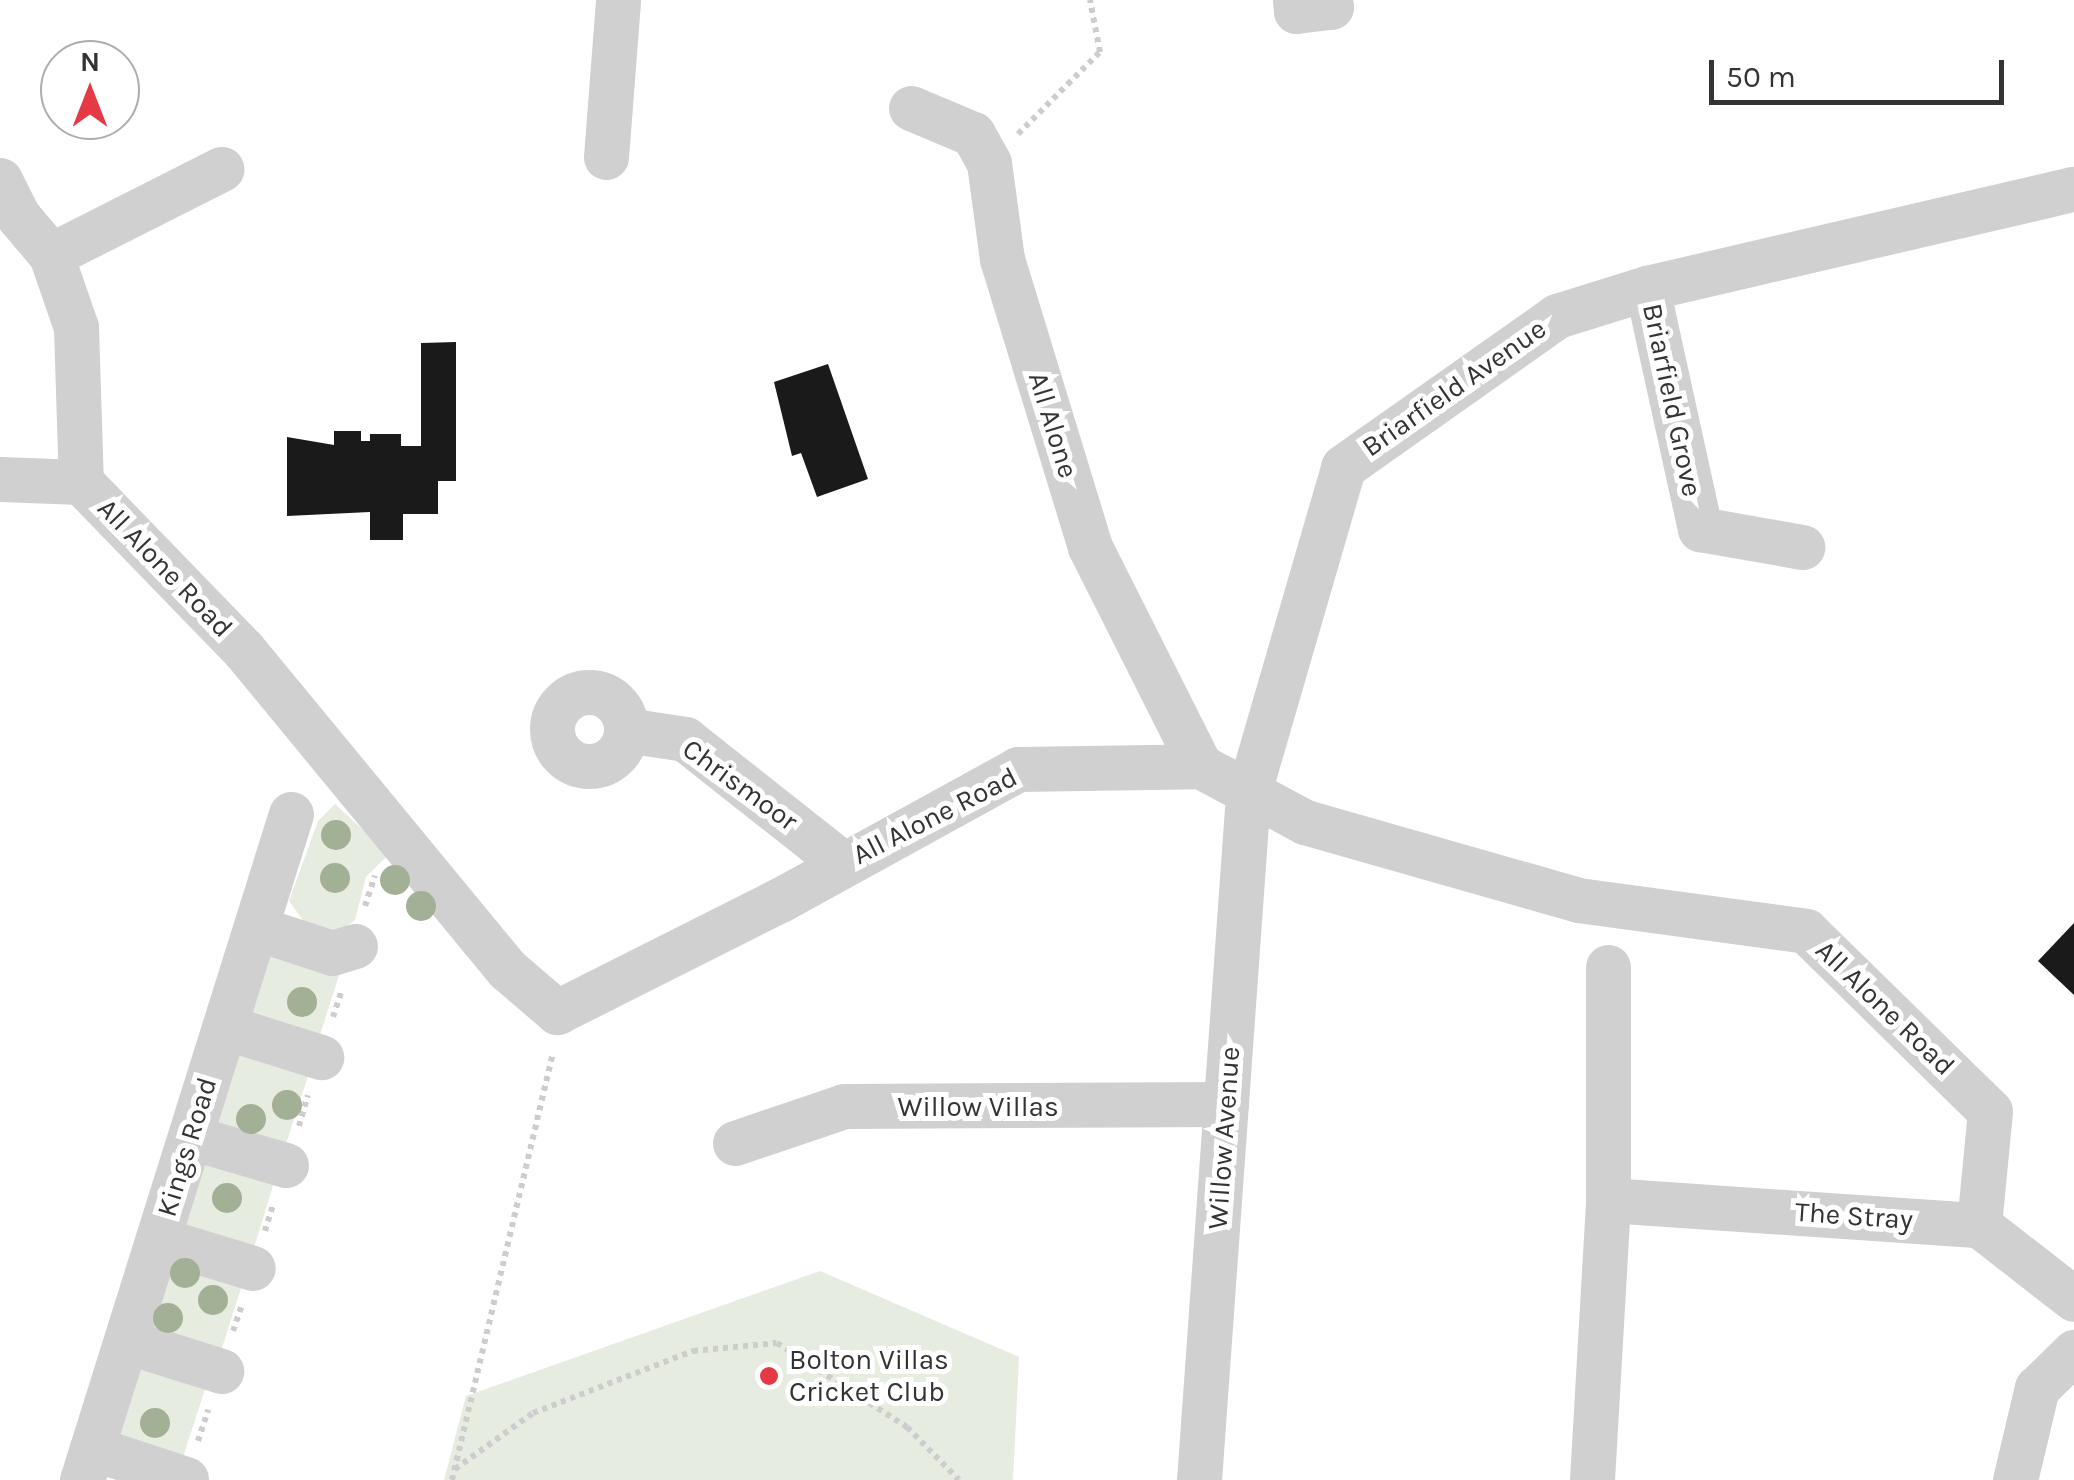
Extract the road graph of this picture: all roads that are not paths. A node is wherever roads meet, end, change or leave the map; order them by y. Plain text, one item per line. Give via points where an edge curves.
1 (618, 0) edge
2 (910, 108) dead end
3 (606, 157) dead end
4 (221, 169) dead end
5 (0, 180) edge
6 (2074, 189) edge
7 (51, 255) junction
8 (1647, 288) junction
9 (0, 479) edge
10 (82, 482) junction
11 (1802, 547) dead end
12 (626, 730) dead end
13 (1200, 766) junction
14 (1248, 795) junction
15 (291, 814) dead end
16 (843, 864) junction
17 (256, 928) junction
18 (351, 960) road end
19 (1608, 967) dead end
20 (224, 1027) junction
21 (320, 1058) road end
22 (1226, 1104) junction
23 (190, 1137) junction
24 (735, 1143) dead end
25 (286, 1165) road end
26 (1608, 1200) junction
27 (1980, 1225) junction
28 (158, 1239) junction
29 (254, 1268) road end
30 (2074, 1298) edge
31 (126, 1341) junction
32 (2074, 1352) edge
33 (221, 1371) road end
34 (87, 1464) edge
35 (186, 1478) edge
36 (1199, 1480) edge
37 (1592, 1480) edge
38 (2015, 1480) edge

1 - 3 street
2 - 13 street, All Alone via 972,134 988,163 1002,259 1090,546
4 - 7 street
5 - 7 street via 18,216
6 - 8 street, Briarfield Avenue
7 - 10 street via 76,327
8 - 11 street, Briarfield Grove via 1700,530
8 - 14 street, Briarfield Avenue via 1557,316 1343,467
9 - 10 street, All Alone Road
10 - 16 street, All Alone Road via 242,649 508,970 557,1012
12 - 16 street, Chrismoor via 685,739
13 - 14 street, All Alone Road
13 - 16 street, All Alone Road via 1018,769
14 - 22 street, Willow Avenue
14 - 27 street, All Alone Road via 1305,822 1578,900 1806,931 1990,1111
15 - 17 street, Kings Road
17 - 18 street
17 - 20 street, Kings Road
19 - 26 street
20 - 21 street
20 - 23 street, Kings Road
22 - 24 street, Willow Villas via 844,1106
22 - 36 street, Willow Avenue
23 - 25 street
23 - 28 street, Kings Road
26 - 27 street, The Stray
26 - 37 street
27 - 30 street
28 - 29 street
28 - 31 street, Kings Road
31 - 33 street
31 - 34 street, Kings Road
32 - 38 street via 2038,1388
34 - 35 street

